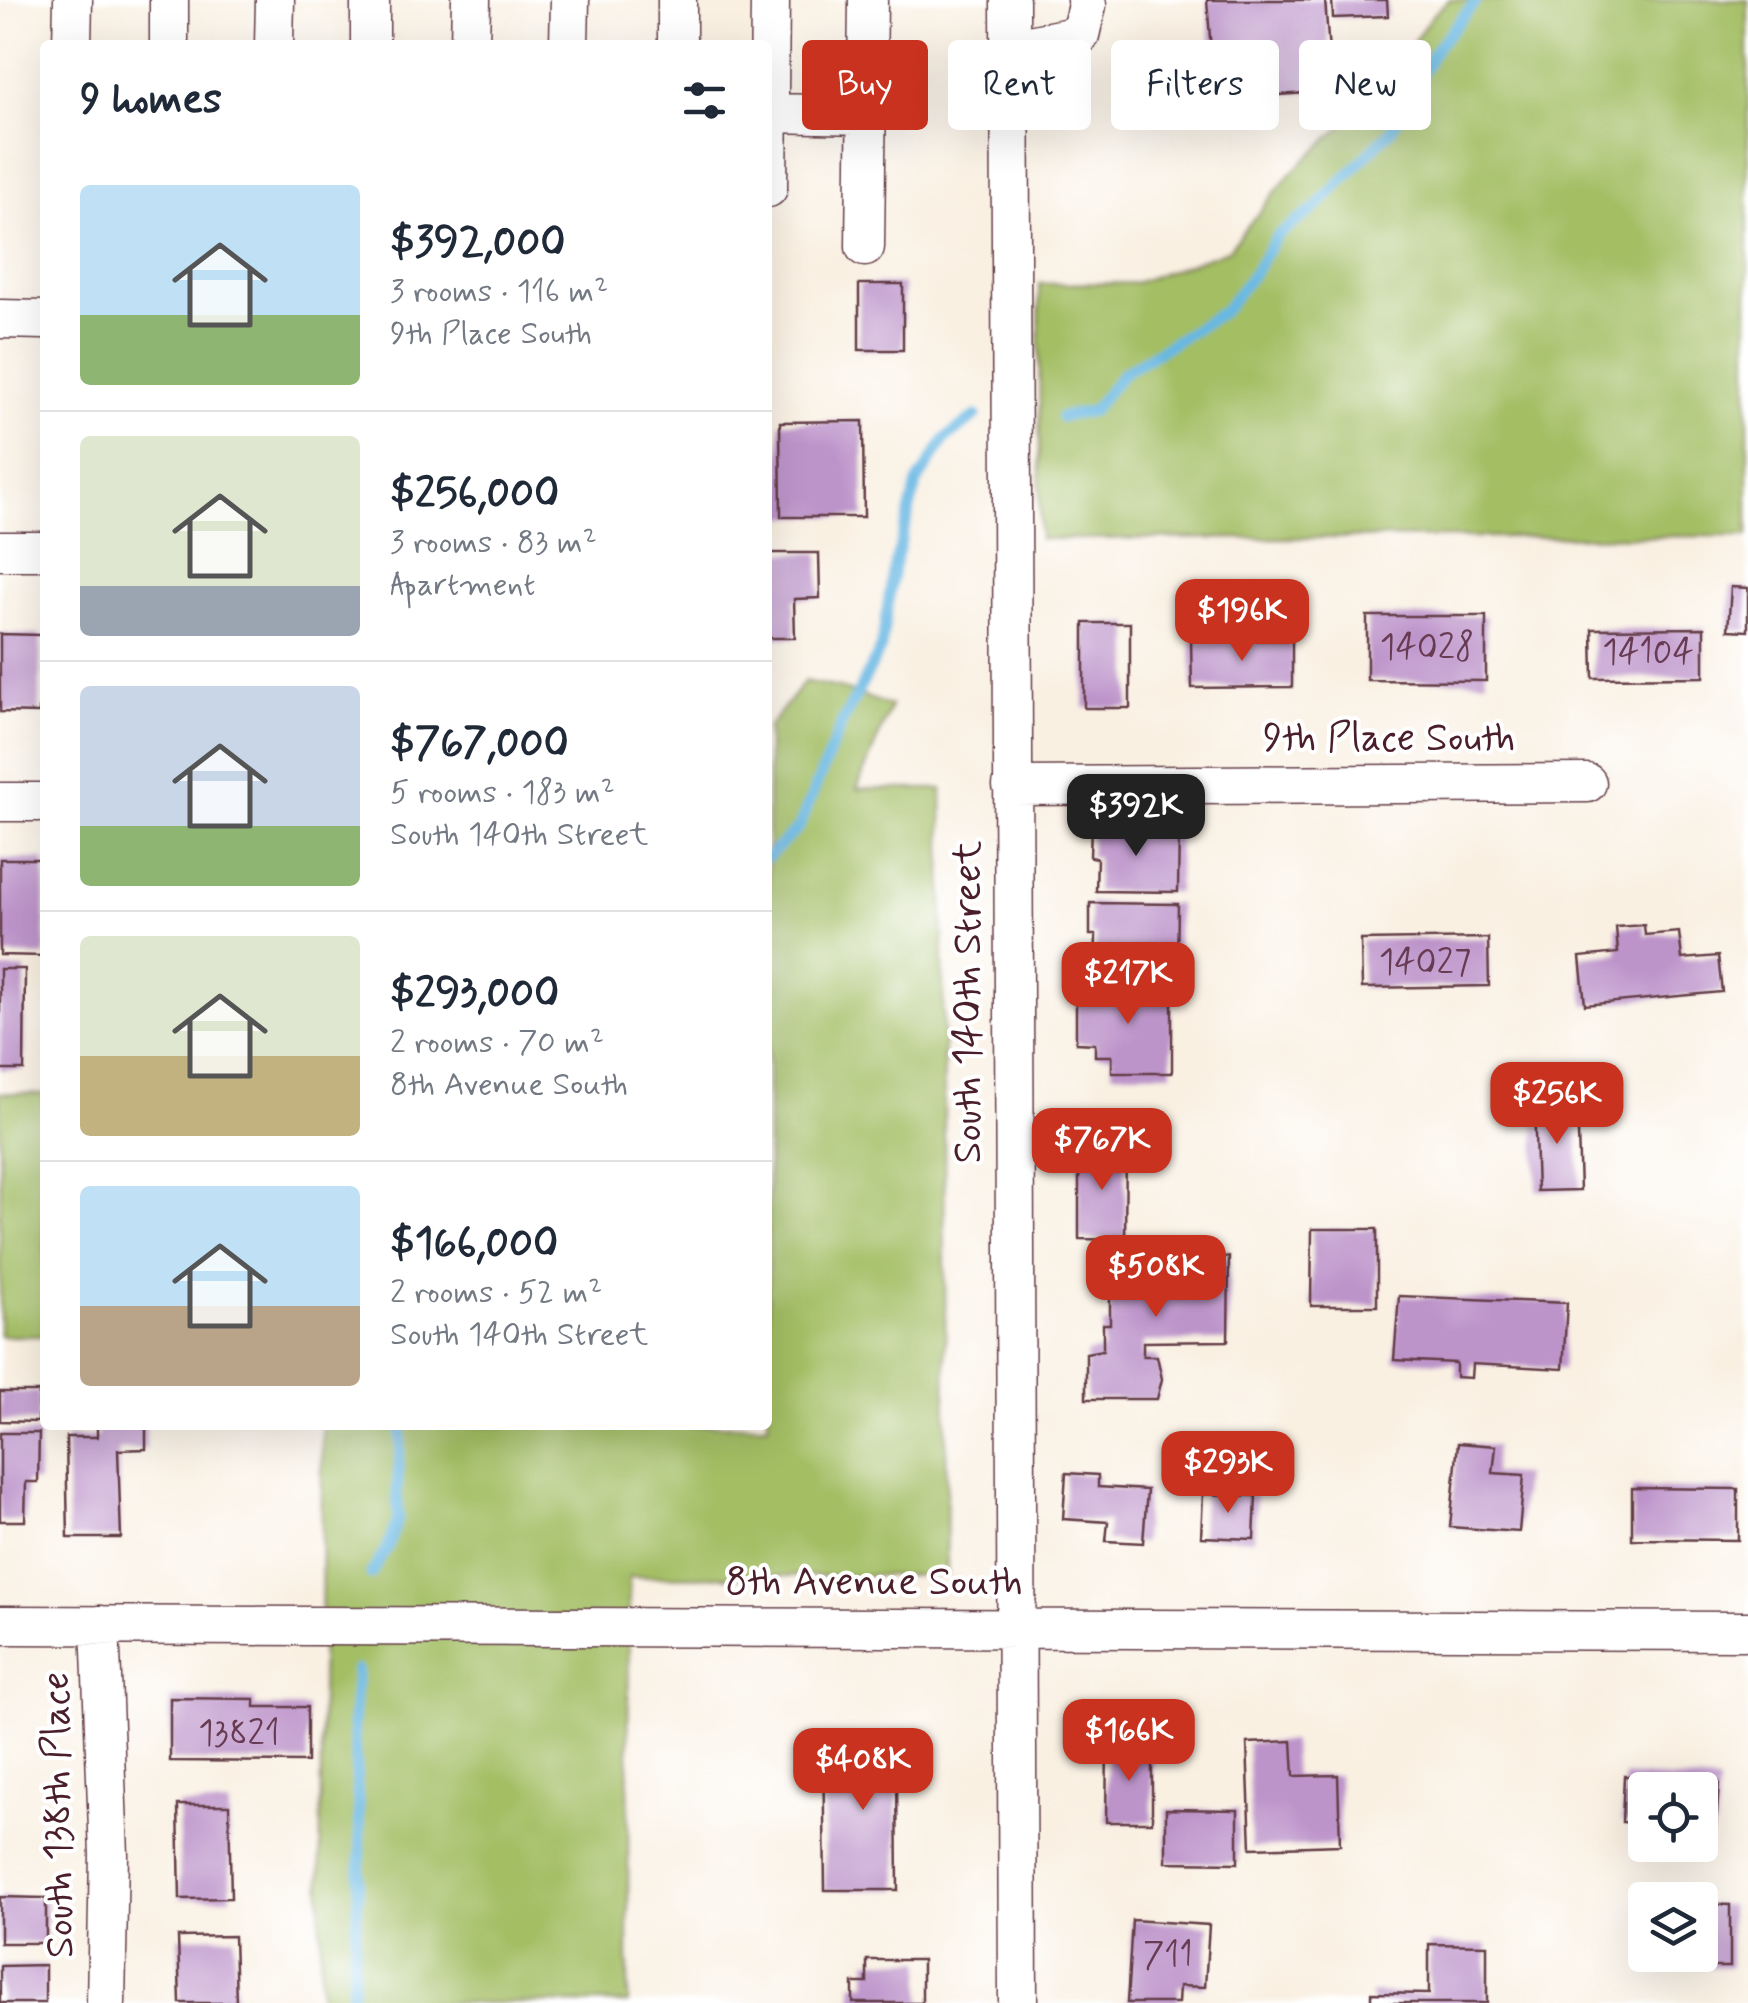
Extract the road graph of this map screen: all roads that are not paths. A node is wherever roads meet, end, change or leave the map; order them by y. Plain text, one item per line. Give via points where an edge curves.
1 (73, 0) edge
2 (169, 0) edge
3 (274, 0) edge
4 (370, 0) edge
5 (471, 0) edge
6 (570, 0) edge
7 (678, 0) edge
8 (770, 0) edge
9 (868, 0) edge
10 (1010, 0) edge
11 (1086, 0) edge
12 (72, 40) edge
13 (169, 40) edge
14 (274, 40) edge
15 (370, 40) edge
16 (470, 40) edge
17 (569, 40) edge
18 (677, 40) edge
19 (769, 40) edge
20 (867, 40) edge
21 (1010, 40) edge
22 (1054, 40) edge
23 (772, 114) edge
24 (802, 114) edge
25 (866, 130) edge
26 (1010, 130) edge
27 (865, 247) dead end
28 (0, 319) edge
29 (40, 320) edge
30 (0, 551) edge
31 (40, 551) edge
32 (1586, 783) dead end
33 (1012, 786) junction
34 (0, 802) edge
35 (40, 802) edge
36 (0, 1625) edge
37 (100, 1625) junction
38 (1018, 1628) junction
39 (1748, 1631) edge
40 (106, 2003) edge
41 (1018, 2003) edge

1 - 12 street
2 - 13 street
3 - 14 street
4 - 15 street
5 - 16 street
6 - 17 street
7 - 18 street
8 - 19 street
9 - 20 street
10 - 21 street, South 140th Street
11 - 22 street via 1080,35
23 - 24 street
25 - 27 street
26 - 33 street, South 140th Street
28 - 29 street
30 - 31 street
32 - 33 street, 9th Place South
33 - 38 street, South 140th Street
34 - 35 street
36 - 37 street, 8th Avenue South
37 - 38 street, 8th Avenue South
37 - 40 street, South 138th Place via 109,1855
38 - 39 street, 8th Avenue South
38 - 41 street, South 140th Street

